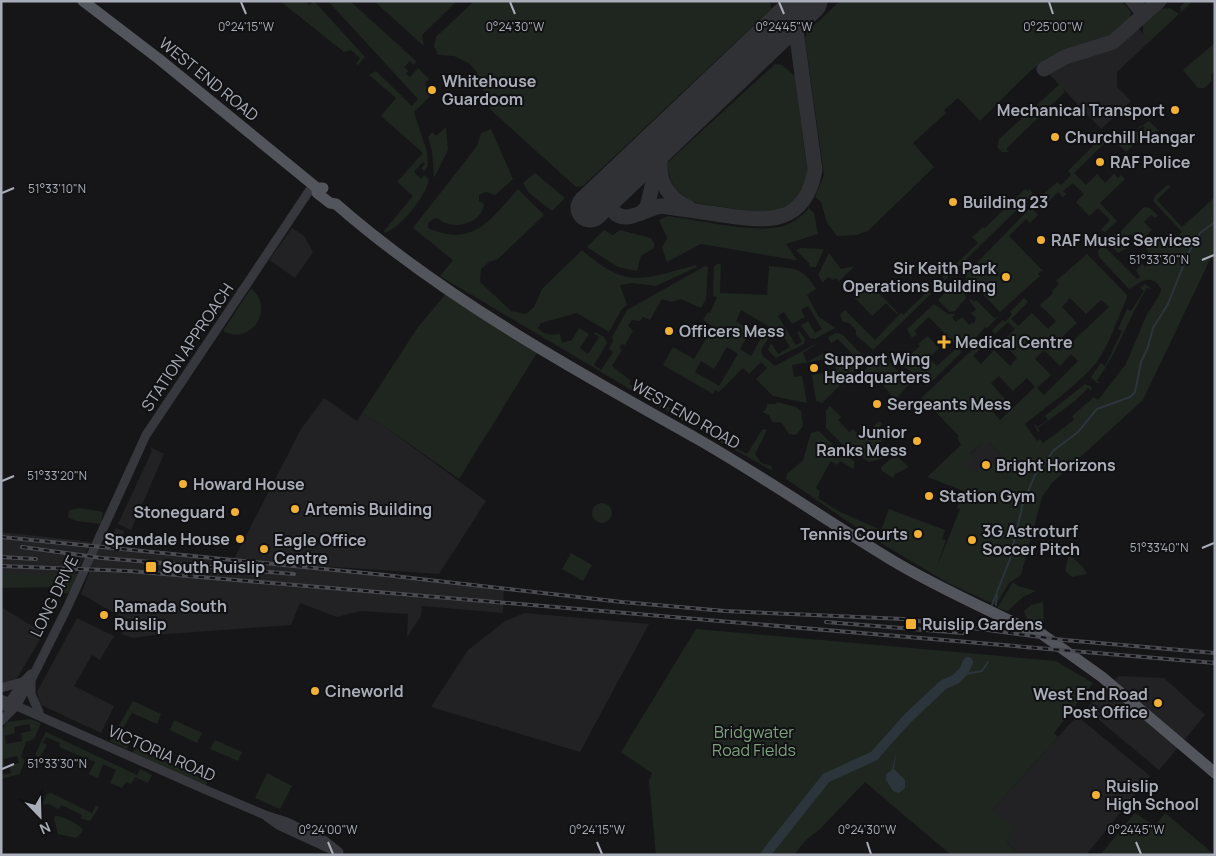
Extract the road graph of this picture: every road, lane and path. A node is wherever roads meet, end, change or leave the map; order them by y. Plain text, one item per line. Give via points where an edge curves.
1 (82, 1) edge
2 (315, 187) junction
3 (101, 534) joint
4 (29, 677) junction
5 (1, 688) edge
6 (1, 692) edge
7 (12, 701) edge
8 (39, 714) junction
9 (2, 719) edge
10 (1215, 773) edge
11 (342, 854) edge

1 - 2 main road, WEST END ROAD
2 - 3 street, STATION APPROACH via 146,435
2 - 10 main road, WEST END ROAD via 323,188 333,196 336,204 379,239 449,290 566,363 772,483 890,560 948,592 1036,632 1035,638 1083,672 1117,690
3 - 4 street, LONG DRIVE via 67,608
4 - 5 street
4 - 7 street, LONG DRIVE
4 - 8 street via 31,694
6 - 7 street, VICTORIA ROAD
7 - 8 street, VICTORIA ROAD
7 - 9 street, LONG DRIVE
8 - 9 street
8 - 11 street, VICTORIA ROAD via 302,829 328,842

